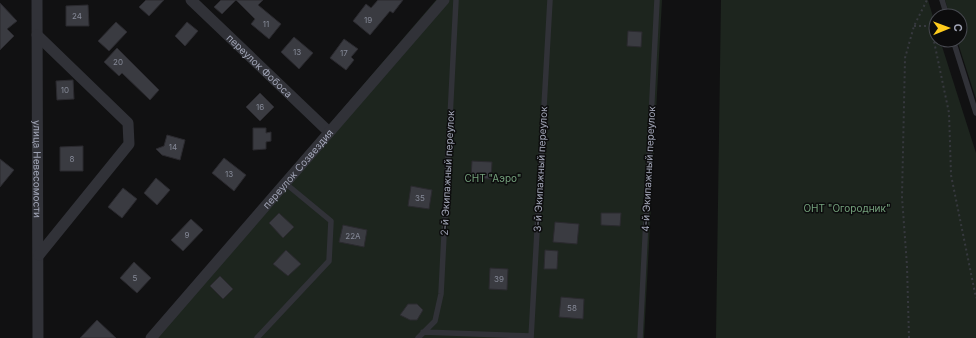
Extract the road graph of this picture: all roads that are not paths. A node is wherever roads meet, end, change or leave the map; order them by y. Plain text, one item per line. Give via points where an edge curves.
1 (37, 0) edge
2 (191, 0) edge
3 (444, 0) edge
4 (456, 0) edge
5 (550, 0) edge
6 (657, 0) edge
7 (37, 34) junction
8 (955, 48) edge
9 (976, 114) edge
10 (329, 132) junction
11 (285, 182) junction
12 (39, 255) junction
13 (423, 332) junction
14 (531, 337) edge
15 (38, 338) edge
16 (151, 338) edge
17 (257, 338) edge
18 (418, 338) edge
19 (640, 338) edge

1 - 7 street, улица Невесомости
2 - 10 street, переулок Фобоса
3 - 10 street, переулок Созвездия
4 - 13 lane, 2-й Экипажный переулок via 440,294 435,320
5 - 14 lane, 3-й Экипажный переулок
6 - 19 lane, 4-й Экипажный переулок
7 - 12 street, улица Невесомости
7 - 12 street via 128,123 129,144
8 - 9 lane
10 - 11 street, переулок Созвездия
11 - 16 street, переулок Созвездия
11 - 17 lane via 331,221 329,261
12 - 15 street, улица Невесомости
13 - 14 lane
13 - 18 lane, 2-й Экипажный переулок

